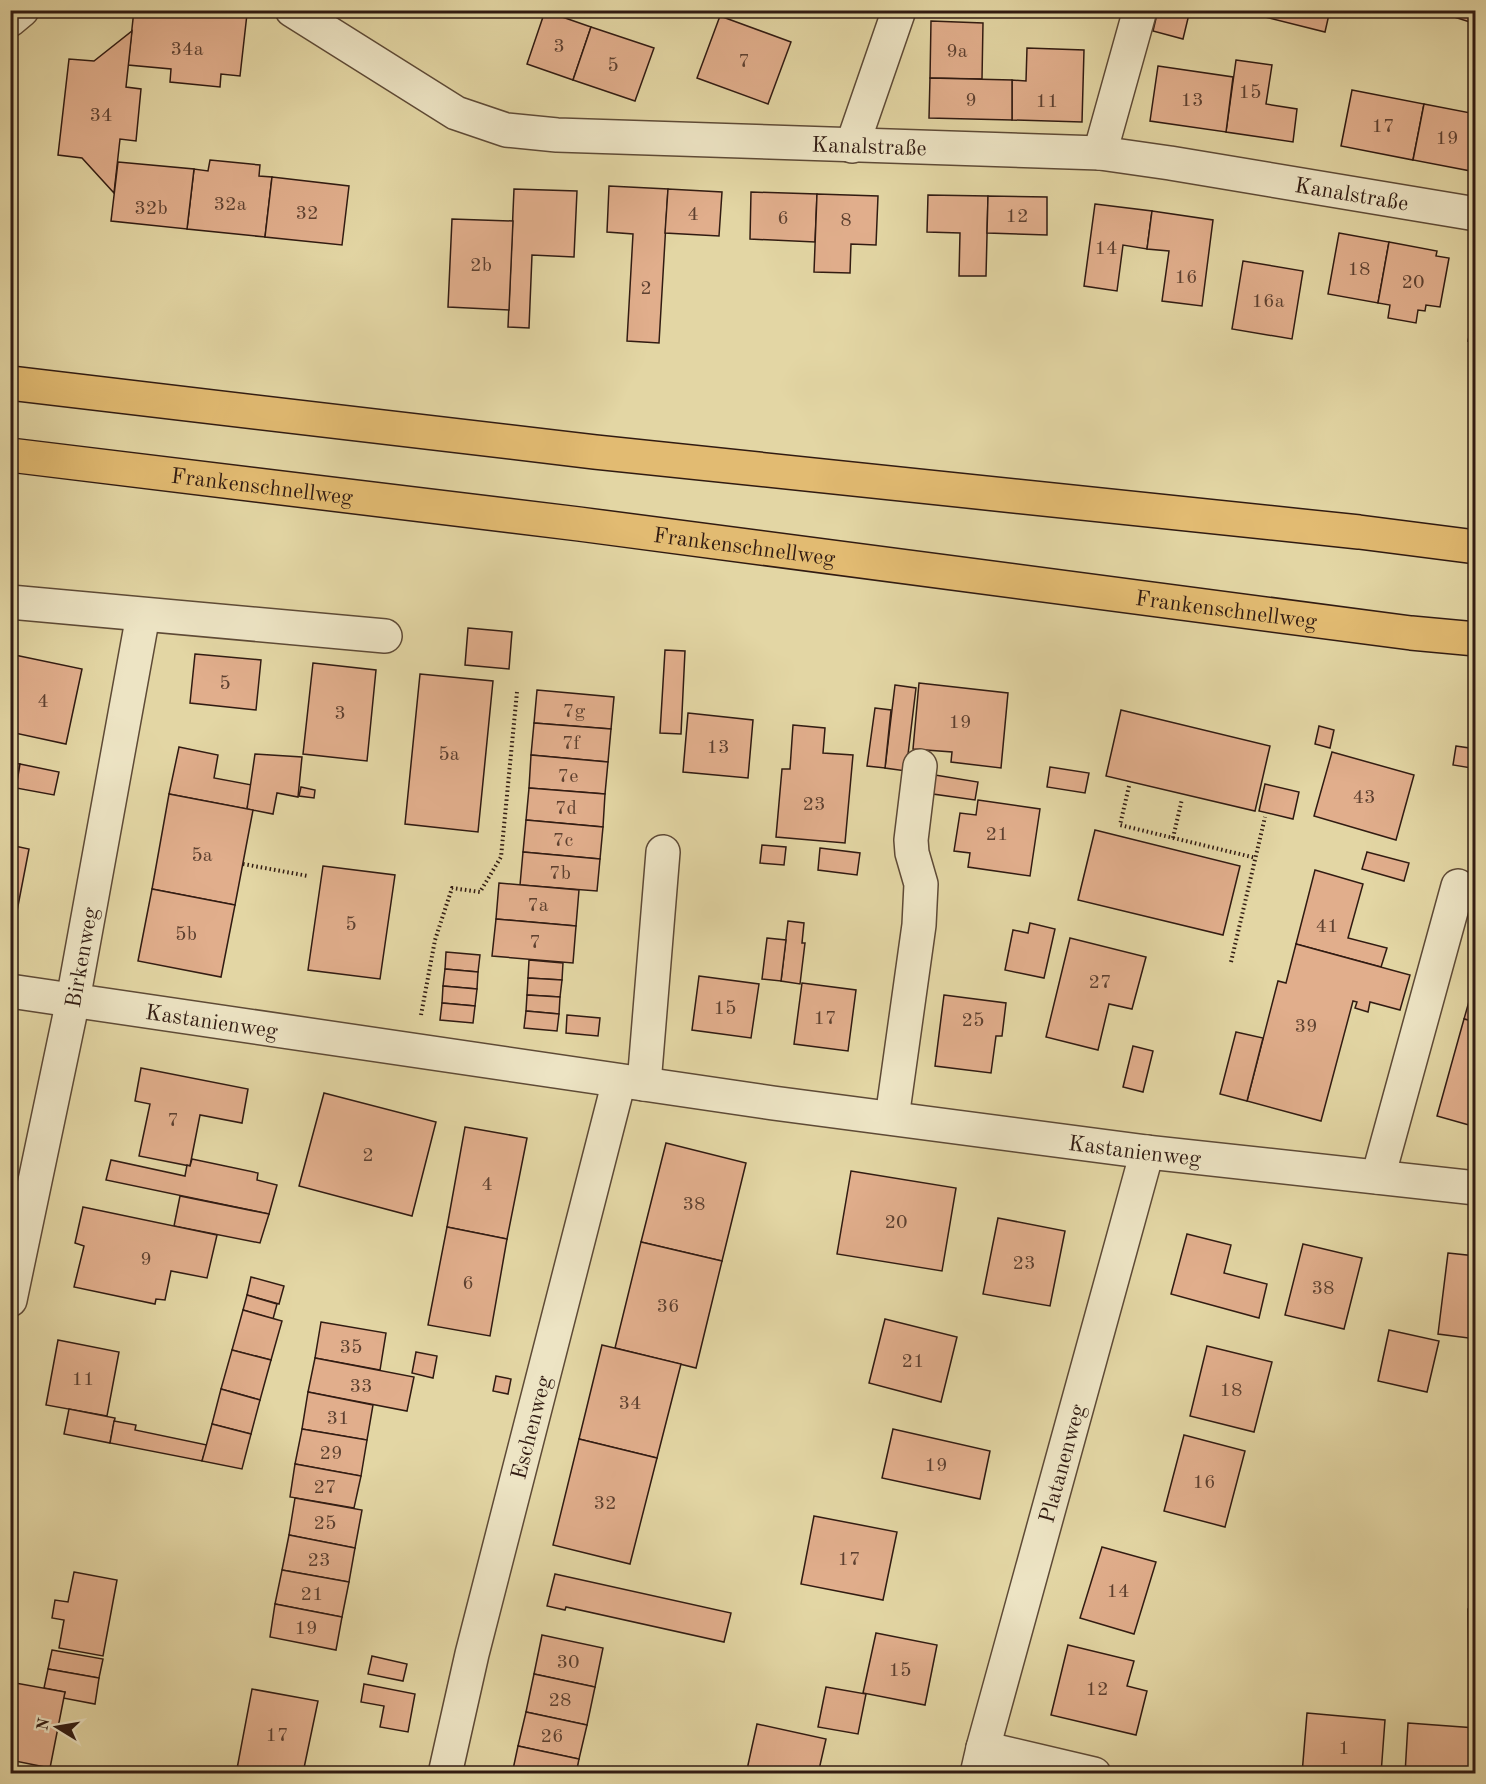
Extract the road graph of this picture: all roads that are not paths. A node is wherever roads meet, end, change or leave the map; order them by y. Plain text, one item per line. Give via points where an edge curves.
1 (22, 10) edge
2 (292, 10) edge
3 (899, 10) edge
4 (1140, 10) edge
5 (10, 20) edge
6 (852, 146) junction
7 (1100, 153) junction
8 (1476, 214) edge
9 (10, 383) edge
10 (10, 455) edge
11 (1476, 530) edge
12 (1359, 532) junction
13 (1476, 547) edge
14 (10, 602) edge
15 (143, 615) junction
16 (1411, 633) junction
17 (385, 636) dead end
18 (1476, 639) edge
19 (1476, 652) edge
20 (920, 766) dead end
21 (663, 852) dead end
22 (1463, 895) edge
23 (10, 991) edge
24 (73, 1000) junction
25 (631, 1082) junction
26 (892, 1118) junction
27 (1147, 1152) junction
28 (1378, 1177) junction
29 (1476, 1188) edge
30 (10, 1300) edge
31 (980, 1761) edge
32 (445, 1773) edge
33 (1094, 1773) edge

1 - 5 street
2 - 6 street, Kanalstraße via 456,113 506,130
3 - 6 street
4 - 7 street
6 - 7 street, Kanalstraße
7 - 8 street, Kanalstraße
9 - 12 highway via 606,453
10 - 16 highway, Frankenschnellweg via 579,524
11 - 12 highway
12 - 13 highway
14 - 15 street
15 - 17 street
15 - 24 street, Birkenweg
16 - 18 highway, Frankenschnellweg
16 - 19 highway
20 - 26 street via 911,840 921,884 919,925
21 - 25 street
22 - 28 street
23 - 24 street, Kastanienweg
24 - 25 street, Kastanienweg
24 - 30 street, Birkenweg
25 - 26 street, Kastanienweg
25 - 32 street, Eschenweg via 472,1654
26 - 27 street, Kastanienweg
27 - 28 street, Kastanienweg
27 - 31 street, Platanenweg
28 - 29 street, Kastanienweg
31 - 33 street

